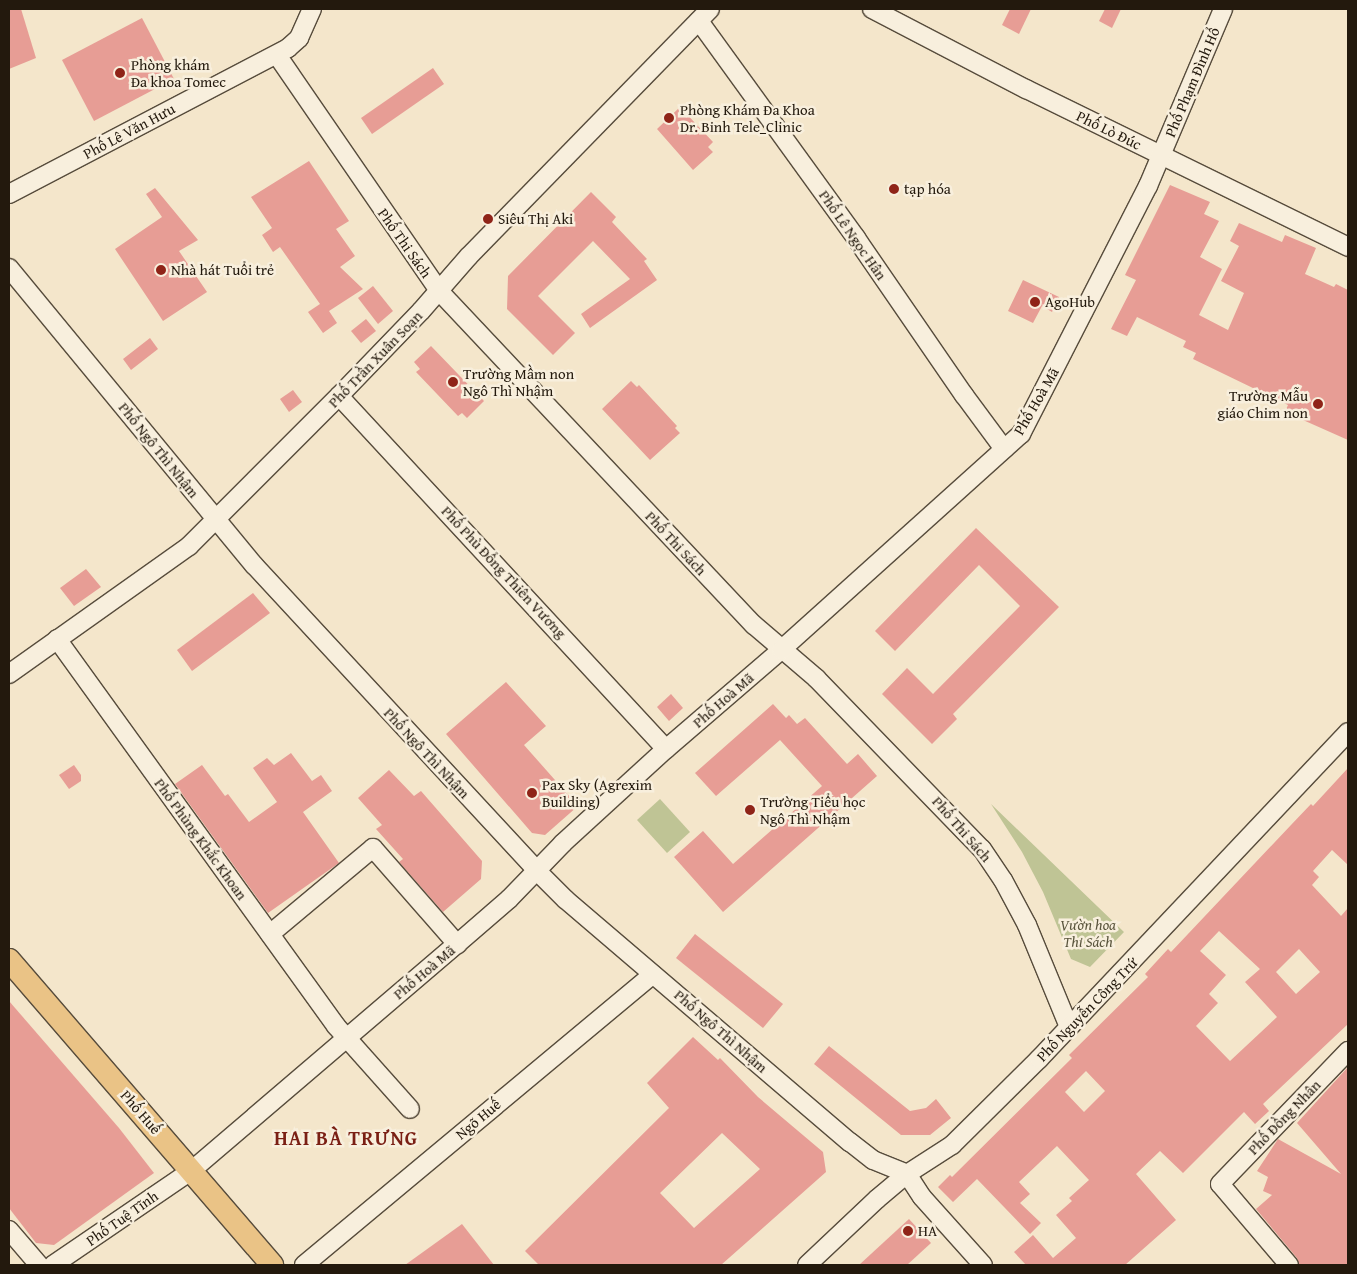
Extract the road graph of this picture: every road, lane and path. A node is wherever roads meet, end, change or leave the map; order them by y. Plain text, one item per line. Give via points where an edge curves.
1 (312, 9) edge
2 (872, 9) edge
3 (1223, 9) edge
4 (704, 15) edge
5 (277, 55) junction
6 (1160, 156) junction
7 (9, 194) edge
8 (1348, 247) edge
9 (9, 268) edge
10 (439, 291) junction
11 (339, 396) junction
12 (1004, 449) junction
13 (216, 520) junction
14 (57, 639) junction
15 (781, 650) junction
16 (9, 674) edge
17 (1348, 732) edge
18 (666, 749) junction
19 (537, 871) junction
20 (270, 934) junction
21 (457, 944) junction
22 (9, 960) edge
23 (653, 974) junction
24 (1069, 1027) junction
25 (347, 1037) junction
26 (1348, 1051) edge
27 (410, 1109) dead end
28 (191, 1171) junction
29 (907, 1174) junction
30 (9, 1230) edge
31 (39, 1265) edge
32 (53, 1265) edge
33 (272, 1265) edge
34 (304, 1265) edge
35 (807, 1265) edge
36 (983, 1265) edge
37 (1289, 1265) edge

1 - 5 street, Phố Lê Văn Hưu via 299,38
2 - 6 street, Phố Lò Đúc
3 - 6 street, Phố Phạm Đình Hổ
4 - 10 street, Phố Trần Xuân Soạn via 469,256
4 - 12 street, Phố Lê Ngọc Hân
5 - 7 street, Phố Lê Văn Hưu
5 - 10 street, Phố Thi Sách
6 - 8 street, Phố Lò Đúc
6 - 12 street, Phố Hoà Mã via 1148,186 1031,417 1021,434
9 - 13 street, Phố Ngô Thì Nhậm
10 - 11 street, Phố Trần Xuân Soạn
10 - 15 street, Phố Thi Sách via 754,626
11 - 13 street, Phố Trần Xuân Soạn
11 - 18 street, Phố Phù Đổng Thiên Vương
12 - 15 street, Phố Hoà Mã
13 - 14 street, Phố Trần Xuân Soạn via 189,546
13 - 19 street, Phố Ngô Thì Nhậm via 267,580
14 - 16 street, Phố Trần Xuân Soạn
14 - 20 street, Phố Phùng Khắc Khoan
15 - 18 street, Phố Hoà Mã
15 - 24 street, Phố Thi Sách via 816,678 982,849 1027,925
17 - 24 street, Phố Nguyễn Công Trứ
18 - 19 street, Phố Hoà Mã
19 - 21 street, Phố Hoà Mã
19 - 23 street, Phố Ngô Thì Nhậm via 565,900
20 - 21 street via 373,848
20 - 25 street, Phố Phùng Khắc Khoan
21 - 25 street, Phố Hoà Mã
22 - 28 main road, Phố Huế
23 - 29 street, Phố Ngô Thì Nhậm via 865,1154
23 - 34 street, Ngõ Huế
24 - 29 street, Phố Nguyễn Công Trứ via 952,1145
25 - 27 street, Phố Phùng Khắc Khoan
25 - 28 street, Phố Hoà Mã
26 - 37 street, Phố Đồng Nhân via 1220,1184
28 - 32 street, Phố Tuệ Tĩnh
28 - 33 main road, Phố Huế
29 - 35 street, Phố Nguyễn Công Trứ
29 - 36 street via 922,1197
30 - 31 street

